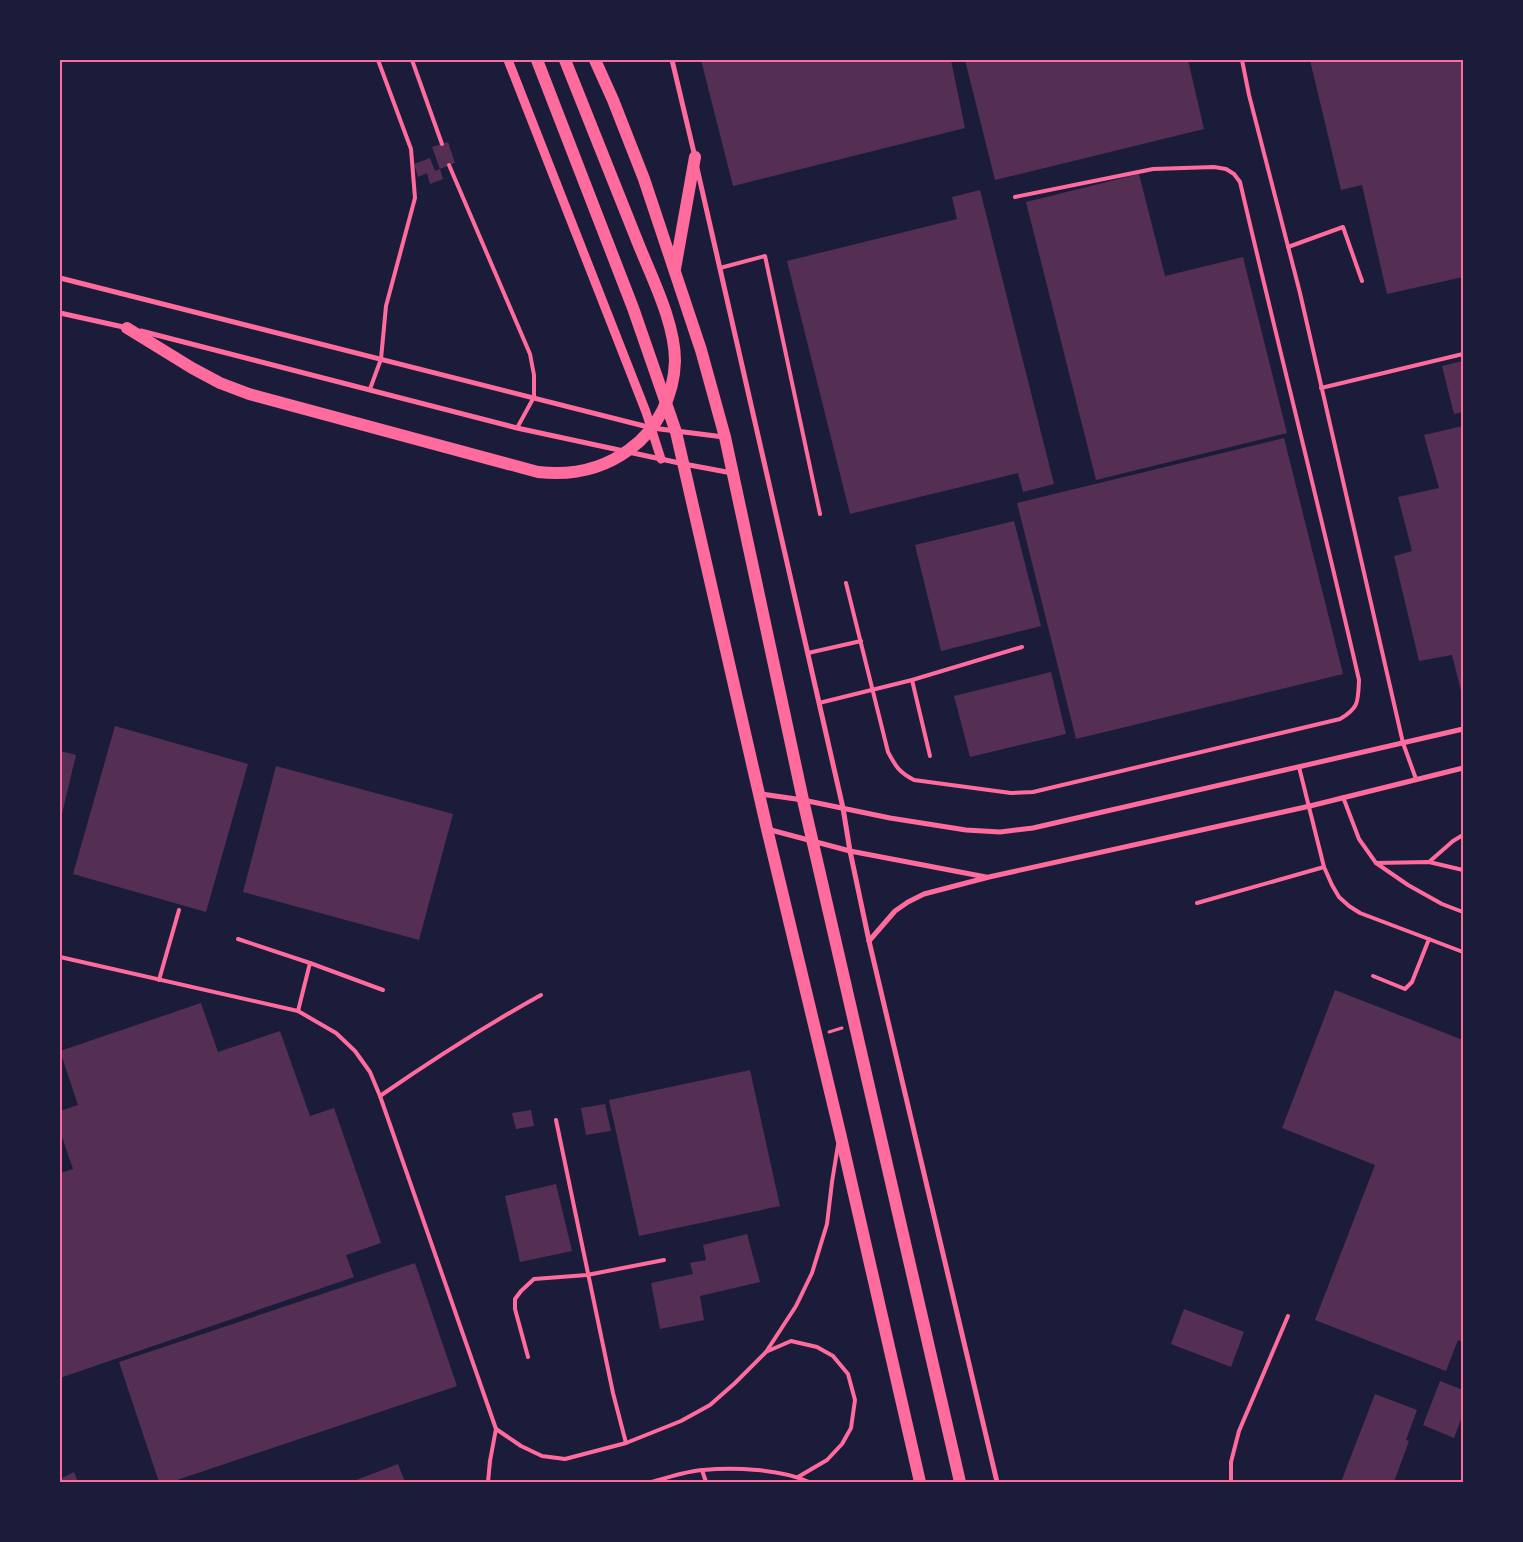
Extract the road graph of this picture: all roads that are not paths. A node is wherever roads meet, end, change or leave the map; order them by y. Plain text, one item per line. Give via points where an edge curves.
1 (378, 60) edge
2 (412, 60) edge
3 (508, 60) edge
4 (537, 60) edge
5 (565, 60) edge
6 (595, 60) edge
7 (672, 60) edge
8 (1242, 60) edge
9 (442, 144) dead end
10 (695, 157) junction
11 (449, 165) dead end
12 (1015, 196) dead end
13 (1288, 247) junction
14 (720, 268) junction
15 (674, 271) junction
16 (60, 278) edge
17 (1362, 281) dead end
18 (60, 313) edge
19 (127, 328) junction
20 (1463, 354) edge
21 (381, 359) junction
22 (1321, 388) junction
23 (370, 389) junction
24 (534, 398) junction
25 (517, 428) junction
26 (652, 428) junction
27 (676, 432) junction
28 (725, 437) junction
29 (661, 459) junction
30 (684, 464) junction
31 (732, 473) junction
32 (820, 514) dead end
33 (846, 582) dead end
34 (861, 641) junction
35 (1022, 647) dead end
36 (808, 653) junction
37 (912, 680) junction
38 (872, 689) junction
39 (819, 703) junction
40 (1463, 729) edge
41 (1403, 743) junction
42 (930, 756) dead end
43 (1300, 767) junction
44 (1463, 768) edge
45 (1416, 779) junction
46 (760, 794) junction
47 (1343, 797) junction
48 (804, 800) junction
49 (1310, 806) junction
50 (843, 808) junction
51 (767, 829) junction
52 (1463, 835) edge
53 (813, 840) junction
54 (850, 851) junction
55 (1429, 862) junction
56 (1376, 863) junction
57 (1324, 867) junction
58 (1463, 870) edge
59 (989, 877) junction
60 (1196, 903) dead end
61 (179, 910) dead end
62 (1463, 912) edge
63 (238, 939) dead end
64 (1429, 939) junction
65 (869, 941) junction
66 (1463, 952) edge
67 (60, 957) edge
68 (310, 962) junction
69 (1373, 976) dead end
70 (159, 980) junction
71 (383, 990) dead end
72 (541, 995) dead end
73 (298, 1012) junction
74 (380, 1096) junction
75 (556, 1120) dead end
76 (840, 1133) junction
77 (664, 1260) dead end
78 (588, 1275) junction
79 (1288, 1316) dead end
80 (766, 1352) junction
81 (528, 1357) dead end
82 (496, 1429) junction
83 (626, 1442) junction
84 (702, 1470) junction
85 (798, 1477) junction
86 (488, 1482) edge
87 (650, 1482) edge
88 (706, 1482) edge
89 (809, 1482) edge
90 (920, 1482) edge
91 (960, 1482) edge
92 (997, 1482) edge
93 (1231, 1482) edge

1 - 21 lane via 411,149 415,198 386,306
2 - 9 lane
3 - 26 street
4 - 27 main road via 633,308
5 - 19 main road via 673,336 674,378 663,410 642,440 616,459 570,474 538,472 249,394 192,368
6 - 15 main road via 644,179
7 - 10 street
8 - 13 lane
10 - 14 street
10 - 15 main road
11 - 24 lane via 530,354
12 - 38 lane via 1153,169 1214,167 1234,174 1240,182 1332,560 1359,680 1358,699 1352,712 1340,719 1033,792 1011,793 914,780 900,772 888,752
13 - 17 lane via 1343,228
13 - 22 lane
14 - 32 lane via 765,256
14 - 36 street
15 - 28 main road via 701,350
16 - 21 street
18 - 19 street
19 - 23 street
20 - 22 lane
21 - 23 lane
21 - 24 street
22 - 41 lane
23 - 25 street
24 - 25 lane
24 - 26 street
25 - 29 street
26 - 27 street
26 - 29 street
27 - 28 street
27 - 30 main road
28 - 31 main road
29 - 30 street
30 - 31 street
30 - 46 main road
31 - 48 main road
33 - 34 lane
34 - 36 lane
34 - 38 lane
35 - 37 lane
36 - 39 street
37 - 38 lane
37 - 42 lane
38 - 39 lane
39 - 50 street
40 - 41 street
41 - 43 street
41 - 45 lane
43 - 49 lane
43 - 50 street via 1033,828 1000,832 899,820
44 - 45 street
45 - 47 street
46 - 48 street
46 - 51 main road
47 - 49 street
47 - 56 lane via 1359,839
48 - 50 street
48 - 53 main road
49 - 57 lane
49 - 59 street
50 - 54 street
51 - 53 street
51 - 76 main road
52 - 55 lane
53 - 54 street
53 - 91 main road
54 - 59 street
54 - 65 street
55 - 56 lane
55 - 58 lane
56 - 62 lane via 1408,885
57 - 60 lane
57 - 64 lane via 1339,897 1349,906
59 - 65 street via 924,894 908,902 895,911
61 - 70 lane
63 - 68 lane
64 - 66 lane
64 - 69 lane via 1412,982 1405,989
65 - 92 street
67 - 70 lane
68 - 71 lane
68 - 73 lane
70 - 73 lane
72 - 74 lane via 500,1017
73 - 74 lane via 336,1033 356,1051
74 - 82 lane
75 - 78 lane
76 - 80 lane via 827,1224 812,1274
76 - 90 main road
77 - 78 lane
78 - 81 lane via 534,1280 515,1299
78 - 83 lane
79 - 93 lane via 1239,1431
80 - 83 lane via 710,1405 681,1421
80 - 85 lane via 791,1341 817,1347 833,1356 848,1374 853,1391 851,1428 842,1444 827,1460
82 - 83 lane via 542,1456 565,1459
82 - 86 lane
84 - 85 lane via 755,1470
84 - 87 lane
84 - 88 lane
85 - 89 lane

